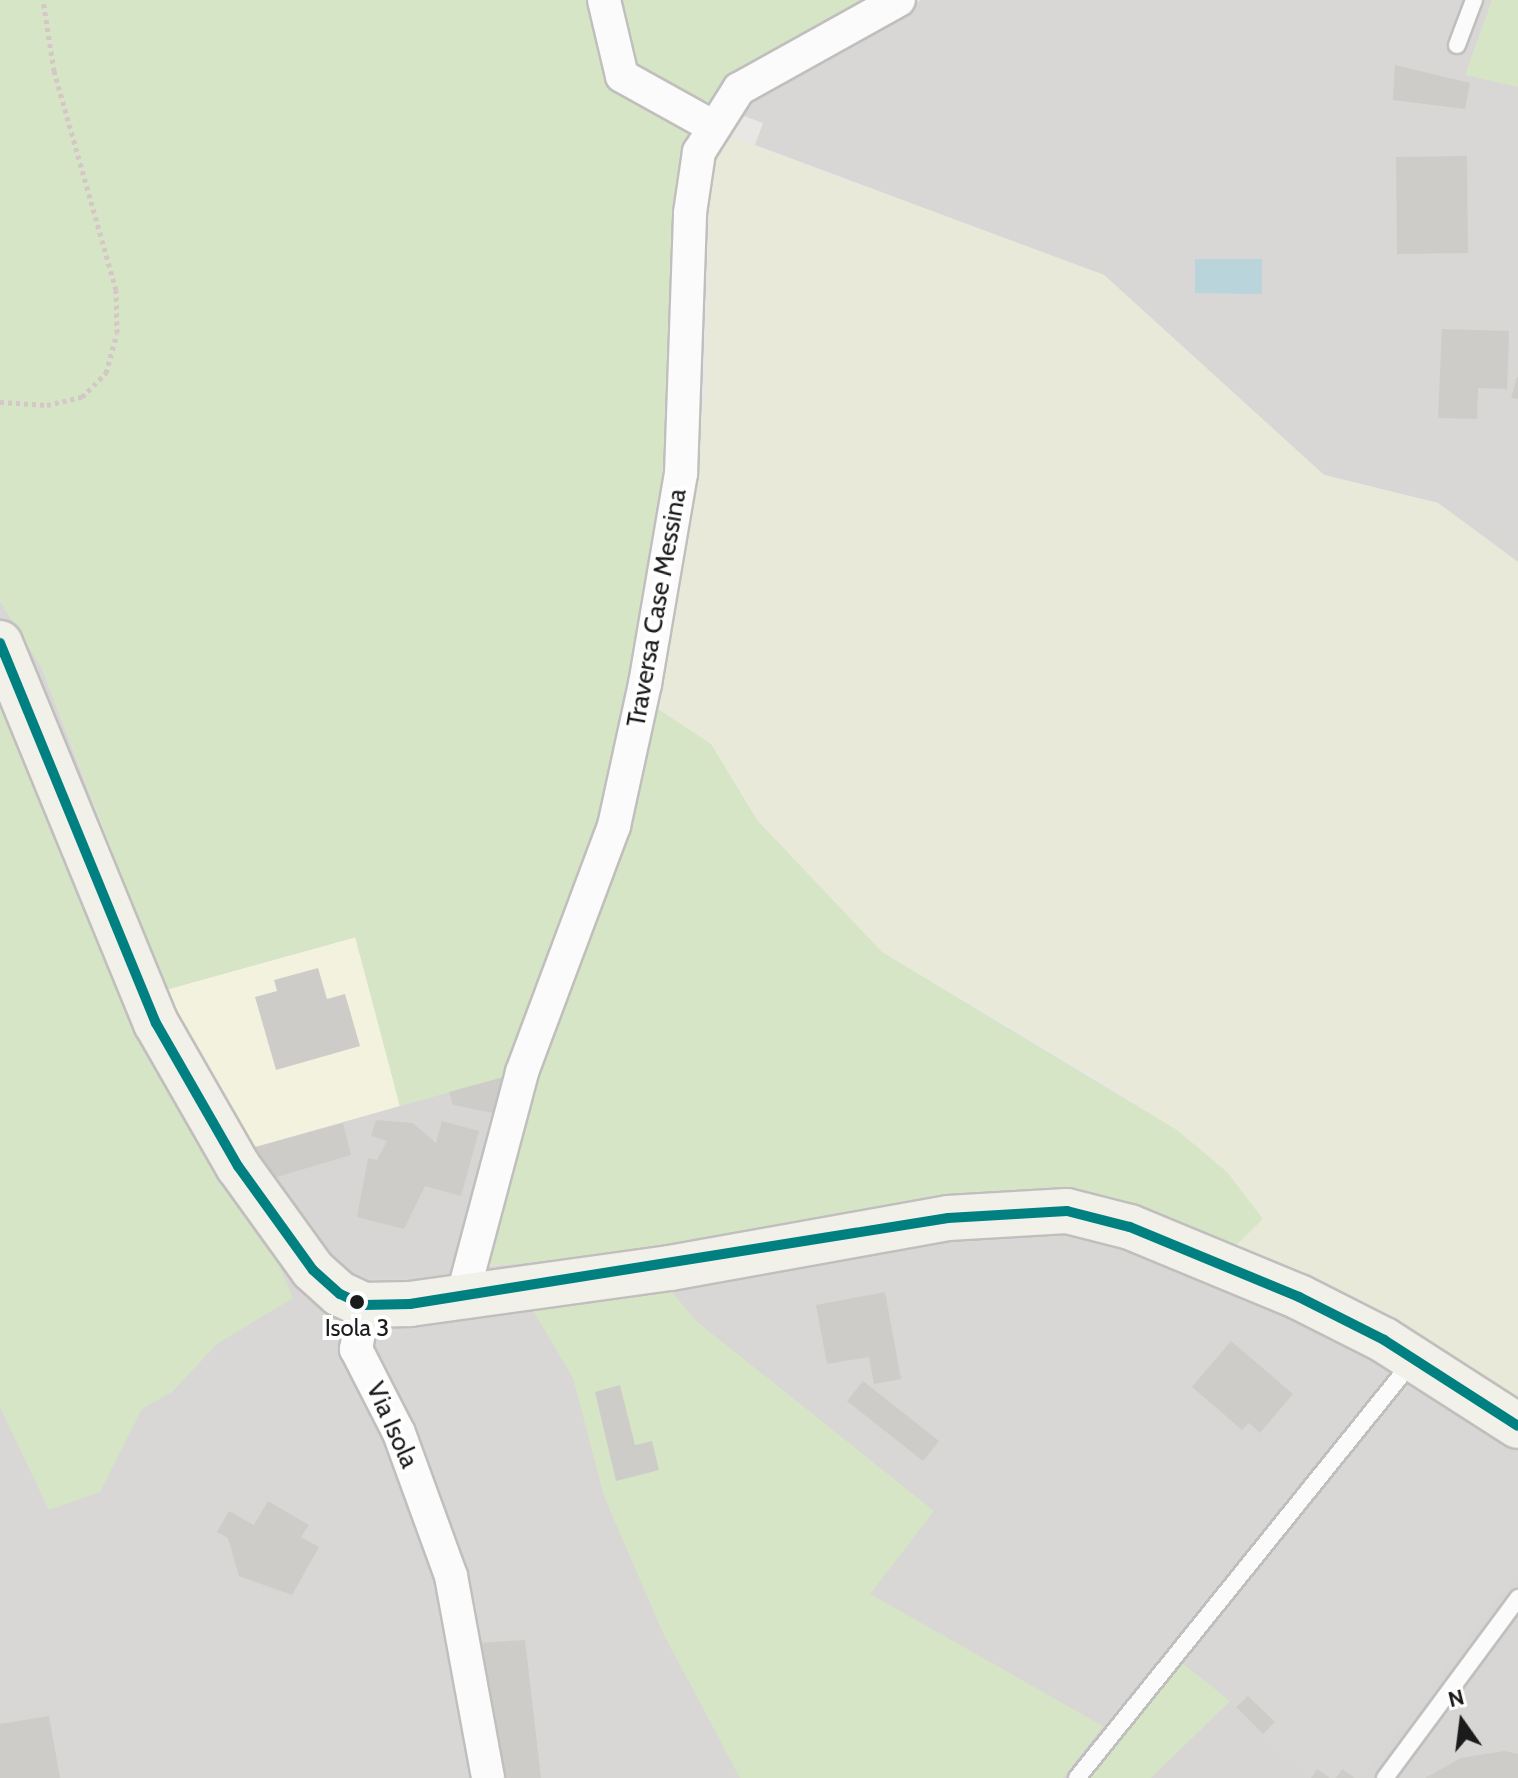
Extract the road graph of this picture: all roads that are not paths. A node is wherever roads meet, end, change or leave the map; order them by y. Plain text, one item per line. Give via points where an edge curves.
1 (604, 0) edge
2 (899, 0) edge
3 (1474, 0) edge
4 (1457, 45) dead end
5 (712, 126) junction
6 (0, 643) edge
7 (462, 1298) junction
8 (364, 1305) junction
9 (1416, 1358) junction
10 (1518, 1426) edge
11 (1518, 1598) edge
12 (488, 1778) edge
13 (1077, 1778) edge
14 (1385, 1778) edge

1 - 5 street via 622,76
2 - 5 street, Traversa Case Messina via 739,89
3 - 4 lane
5 - 7 street, Traversa Case Messina via 690,213 681,474 645,684 614,826 522,1072
6 - 8 street via 162,1034 238,1166 313,1270
7 - 8 street
7 - 9 street via 948,1218 1067,1211 1130,1227 1299,1297
8 - 12 street, Via Isola via 356,1349 399,1433 451,1576
9 - 10 street
9 - 13 lane
11 - 14 lane

